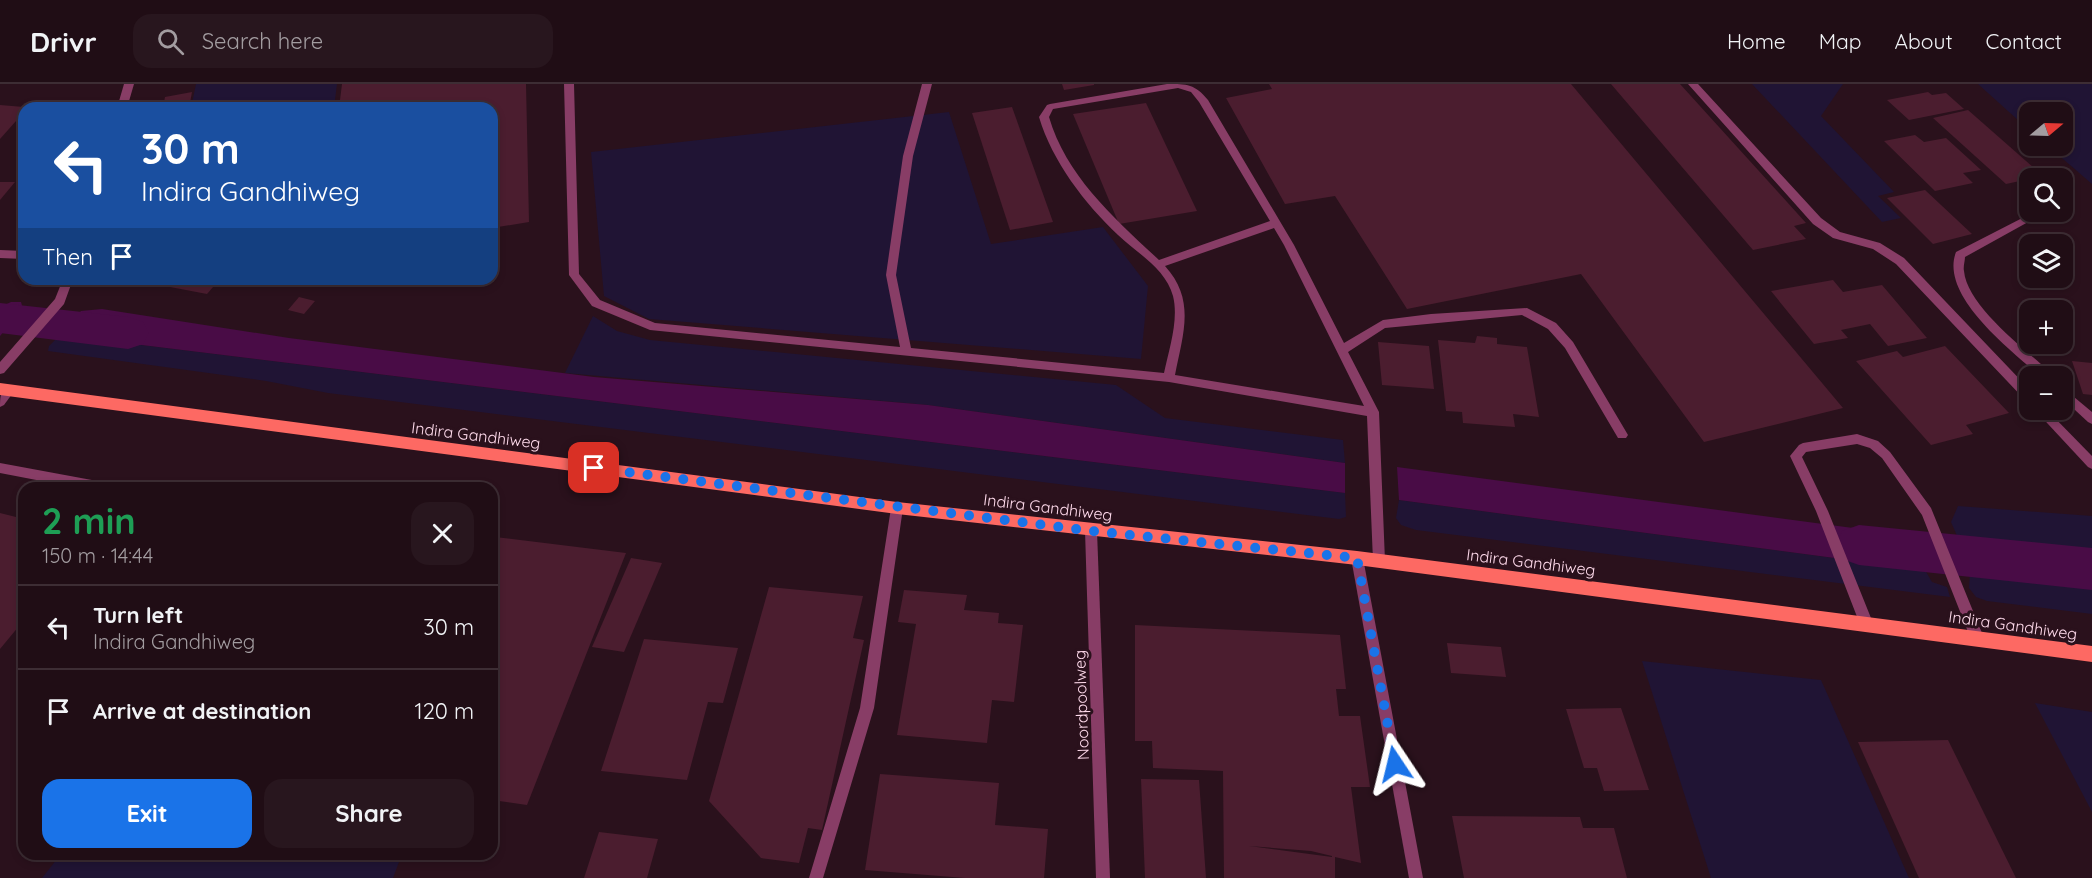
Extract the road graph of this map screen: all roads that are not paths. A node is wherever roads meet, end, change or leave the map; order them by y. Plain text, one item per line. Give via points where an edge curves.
1 (129, 84) edge
2 (569, 84) edge
3 (927, 84) edge
4 (1693, 84) edge
5 (124, 102) edge
6 (2022, 222) edge
7 (1276, 223) junction
8 (0, 254) edge
9 (18, 255) edge
10 (1158, 264) junction
11 (66, 285) edge
12 (1342, 350) junction
13 (906, 352) junction
14 (2036, 366) edge
15 (0, 370) edge
16 (1169, 378) junction
17 (2019, 386) edge
18 (3, 394) edge
19 (2073, 401) edge
20 (1373, 412) junction
21 (2092, 419) edge
22 (2050, 420) edge
23 (1622, 435) dead end
24 (2092, 464) edge
25 (0, 468) edge
26 (76, 482) edge
27 (897, 508) junction
28 (1091, 531) junction
29 (1357, 558) junction
30 (1379, 561) junction
31 (1866, 623) junction
32 (1977, 638) junction
33 (2092, 654) edge
34 (816, 878) edge
35 (1103, 878) edge
36 (1416, 878) edge

1 - 5 street
2 - 13 street via 574,275 596,303 654,327
3 - 13 street via 908,156 891,275
4 - 17 street via 1817,220 1835,234 1868,241 1900,261
6 - 14 street via 1960,255 1956,266 1972,305
7 - 10 street
7 - 10 street via 1194,90 1178,85 1050,106 1044,117 1046,128 1075,176 1120,231
7 - 12 street
8 - 9 street
10 - 16 street via 1174,285 1180,308
11 - 15 street via 60,301
12 - 20 street
12 - 23 street via 1383,324 1523,311 1552,326 1569,345
13 - 16 street
16 - 20 street
18 - 27 main road, Indira Gandhiweg
19 - 21 street
20 - 30 street
22 - 24 street
25 - 26 street
27 - 28 main road, Indira Gandhiweg
27 - 34 street via 867,708
28 - 29 main road, Indira Gandhiweg
28 - 35 street, Noordpoolweg
29 - 30 main road, Indira Gandhiweg
29 - 36 street
30 - 31 main road, Indira Gandhiweg
31 - 32 main road, Indira Gandhiweg
31 - 32 street via 1796,456 1803,448 1857,438 1874,444 1886,455 1927,512
32 - 33 main road, Indira Gandhiweg

